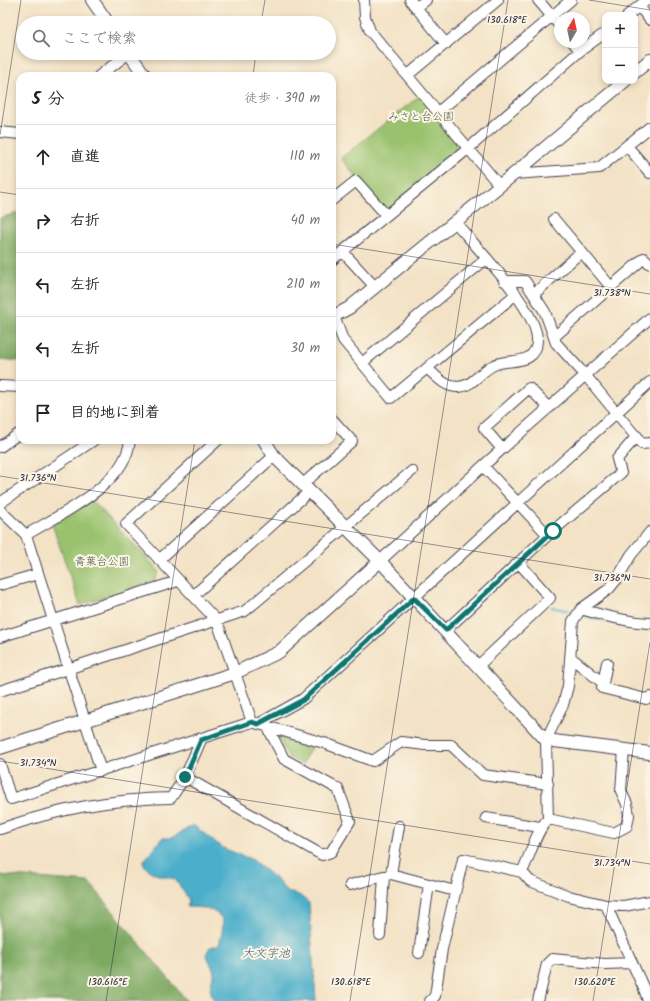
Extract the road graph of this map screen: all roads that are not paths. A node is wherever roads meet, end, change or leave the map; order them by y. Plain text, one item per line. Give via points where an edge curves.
1 (92, 0) edge
2 (364, 0) edge
3 (426, 0) edge
4 (498, 0) edge
5 (538, 0) edge
6 (571, 0) edge
7 (643, 3) edge
8 (413, 4) edge
9 (632, 12) edge
10 (551, 15) junction
11 (103, 16) edge
12 (554, 19) edge
13 (650, 20) edge
14 (602, 34) edge
15 (446, 44) junction
16 (577, 48) edge
17 (580, 52) junction
18 (120, 60) edge
19 (134, 60) edge
20 (650, 60) edge
21 (638, 70) edge
22 (104, 72) edge
23 (142, 72) edge
24 (408, 75) junction
25 (621, 84) edge
26 (438, 112) junction
27 (650, 127) edge
28 (0, 132) edge
29 (16, 134) edge
30 (627, 146) junction
31 (469, 148) junction
32 (650, 173) edge
33 (514, 174) junction
34 (499, 185) junction
35 (336, 197) edge
36 (386, 215) junction
37 (554, 219) dead end
38 (455, 222) junction
39 (343, 252) junction
40 (581, 252) junction
41 (336, 257) edge
42 (486, 259) junction
43 (650, 264) edge
44 (504, 281) junction
45 (375, 287) junction
46 (611, 287) junction
47 (516, 294) junction
48 (534, 294) junction
49 (336, 314) edge
50 (650, 318) edge
51 (336, 324) edge
52 (554, 337) junction
53 (362, 363) junction
54 (428, 369) junction
55 (586, 376) junction
56 (650, 382) edge
57 (0, 386) edge
58 (16, 387) edge
59 (549, 408) junction
60 (617, 412) junction
61 (336, 424) edge
62 (16, 436) edge
63 (637, 436) junction
64 (650, 443) edge
65 (88, 444) edge
66 (129, 444) edge
67 (214, 444) edge
68 (266, 444) edge
69 (0, 446) edge
70 (502, 449) junction
71 (274, 456) junction
72 (484, 466) junction
73 (412, 471) dead end
74 (307, 487) junction
75 (0, 503) edge
76 (518, 503) junction
77 (0, 510) edge
78 (346, 525) junction
79 (650, 532) edge
80 (26, 535) junction
81 (548, 535) junction
82 (159, 560) junction
83 (380, 561) junction
84 (519, 563) junction
85 (38, 574) junction
86 (178, 581) junction
87 (0, 585) edge
88 (194, 595) junction
89 (414, 598) junction
90 (581, 609) junction
91 (53, 620) junction
92 (217, 621) junction
93 (650, 623) edge
94 (446, 630) junction
95 (0, 637) edge
96 (570, 657) junction
97 (607, 663) dead end
98 (478, 666) junction
99 (68, 670) junction
100 (235, 674) junction
101 (603, 683) junction
102 (0, 690) edge
103 (650, 697) edge
104 (85, 721) junction
105 (259, 724) junction
106 (201, 740) junction
107 (546, 740) junction
108 (0, 748) edge
109 (624, 749) junction
110 (650, 753) edge
111 (0, 764) edge
112 (100, 771) junction
113 (185, 777) junction
114 (548, 784) junction
115 (486, 818) dead end
116 (548, 818) junction
117 (399, 826) dead end
118 (540, 827) junction
119 (0, 829) edge
120 (522, 872) junction
121 (388, 875) junction
122 (430, 884) junction
123 (350, 885) dead end
124 (455, 890) junction
125 (650, 901) edge
126 (606, 905) junction
127 (380, 935) dead end
128 (419, 953) dead end
129 (632, 962) junction
130 (430, 1001) edge
131 (538, 1001) edge
132 (648, 1001) edge

1 - 11 street
2 - 24 street via 365,17 370,31
3 - 8 street
4 - 15 street
5 - 10 street
6 - 10 street
7 - 9 street
7 - 13 street
8 - 15 street
10 - 12 street
10 - 26 street
14 - 17 street
15 - 24 street
16 - 17 street
17 - 31 street
18 - 22 street
19 - 23 street
20 - 21 street
24 - 26 street
25 - 33 street
26 - 31 street
27 - 30 street
28 - 29 street
30 - 32 street
30 - 33 street via 600,168
31 - 34 street
31 - 36 street
33 - 34 street
34 - 38 street
35 - 36 street via 356,181
36 - 39 street
37 - 40 street
38 - 42 street
38 - 45 street
39 - 41 street
39 - 45 street
40 - 46 street
40 - 48 street
42 - 44 street
42 - 53 street
43 - 46 street via 644,258
44 - 47 street
44 - 48 street via 526,281
45 - 49 street via 349,308
46 - 52 street
47 - 54 street
47 - 54 street via 536,328 536,349 527,358 518,362 494,364 468,384 459,387 443,383
48 - 52 street via 545,312
50 - 55 street
51 - 53 street via 342,340
52 - 55 street via 556,343
53 - 54 street via 391,398
55 - 59 street
55 - 60 street
56 - 60 street
57 - 58 street
59 - 70 street
59 - 70 street via 529,388 484,428
60 - 63 street
60 - 76 street
61 - 74 street via 352,440
62 - 69 street
63 - 64 street via 642,444
63 - 81 street via 617,459 621,473
65 - 75 street
66 - 80 street via 120,465 104,486
67 - 82 street via 126,524
68 - 71 street
70 - 72 street
71 - 74 street
71 - 82 street
72 - 76 street
72 - 83 street
73 - 78 street
74 - 78 street
74 - 88 street
76 - 81 street
76 - 89 street
77 - 80 street
78 - 83 street
78 - 92 street via 245,611
79 - 90 street via 631,555 618,579
80 - 85 street
81 - 84 street
82 - 86 street
83 - 89 street
83 - 100 street via 279,652
84 - 94 street
84 - 98 street via 550,598
85 - 87 street
85 - 91 street
86 - 88 street
86 - 91 street
88 - 92 street
89 - 94 street
89 - 105 street via 303,700
90 - 93 street via 610,618
90 - 96 street via 573,621
91 - 95 street
91 - 99 street
92 - 99 street
92 - 100 street
94 - 98 street
96 - 101 street
96 - 107 street via 568,686 563,705
97 - 101 street
98 - 107 street
99 - 102 street
99 - 104 street
100 - 104 street
100 - 105 street
101 - 103 street via 602,688 646,699
104 - 108 street
104 - 112 street
105 - 106 street
105 - 113 street via 284,759 338,789 350,821 331,852 322,854
105 - 114 street via 324,743 373,762 400,742 451,745 483,775
106 - 112 street
106 - 113 street
107 - 109 street
107 - 114 street
109 - 110 street
109 - 116 street via 621,791 629,814 627,826 614,833
111 - 112 street via 11,799
113 - 119 street via 171,798 95,803 46,814
114 - 116 street
115 - 118 street
116 - 118 street
117 - 121 street
118 - 120 street
120 - 124 street via 463,859
120 - 126 street via 530,881 569,896
121 - 122 street
121 - 123 street
121 - 127 street
122 - 124 street
122 - 128 street
124 - 130 street via 435,996
125 - 126 street via 624,906
126 - 129 street
129 - 131 street via 605,964 552,959 547,964
129 - 132 street

